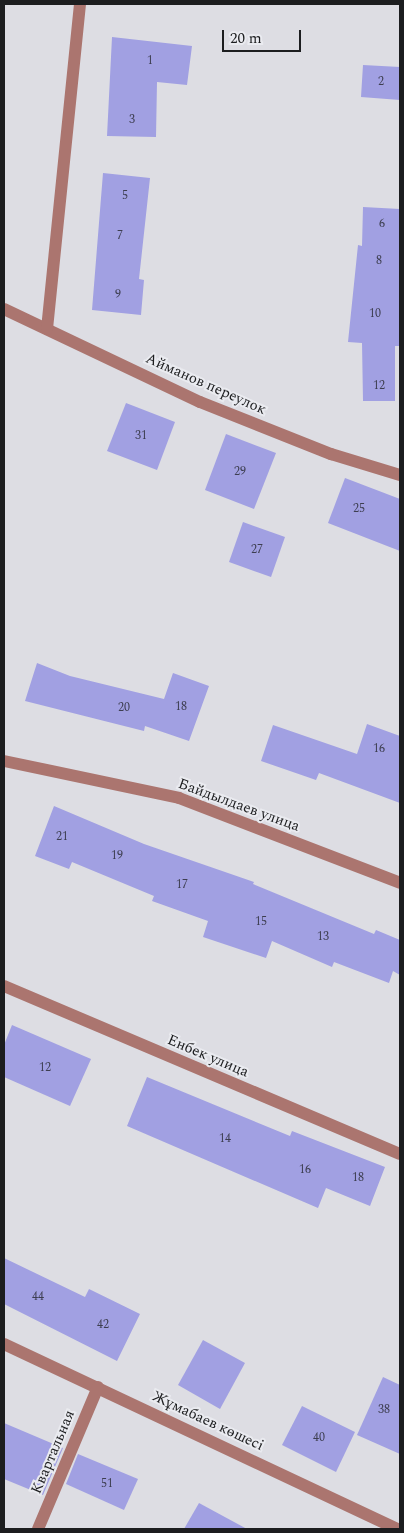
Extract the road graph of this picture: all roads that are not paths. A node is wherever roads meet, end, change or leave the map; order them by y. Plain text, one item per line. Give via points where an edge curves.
1 (80, 4) edge
2 (4, 309) edge
3 (47, 329) junction
4 (400, 475) edge
5 (4, 761) edge
6 (400, 883) edge
7 (4, 986) edge
8 (400, 1154) edge
9 (4, 1344) edge
10 (98, 1387) junction
11 (38, 1529) edge
12 (397, 1529) edge

1 - 3 street
2 - 3 street, Айманов переулок
3 - 4 street, Айманов переулок via 200,402 331,454
5 - 6 street, Байдылдаев улица via 179,798
7 - 8 street, Енбек улица
9 - 10 street, Жұмабаев көшесі
10 - 11 street, Квартальная
10 - 12 street, Жұмабаев көшесі

